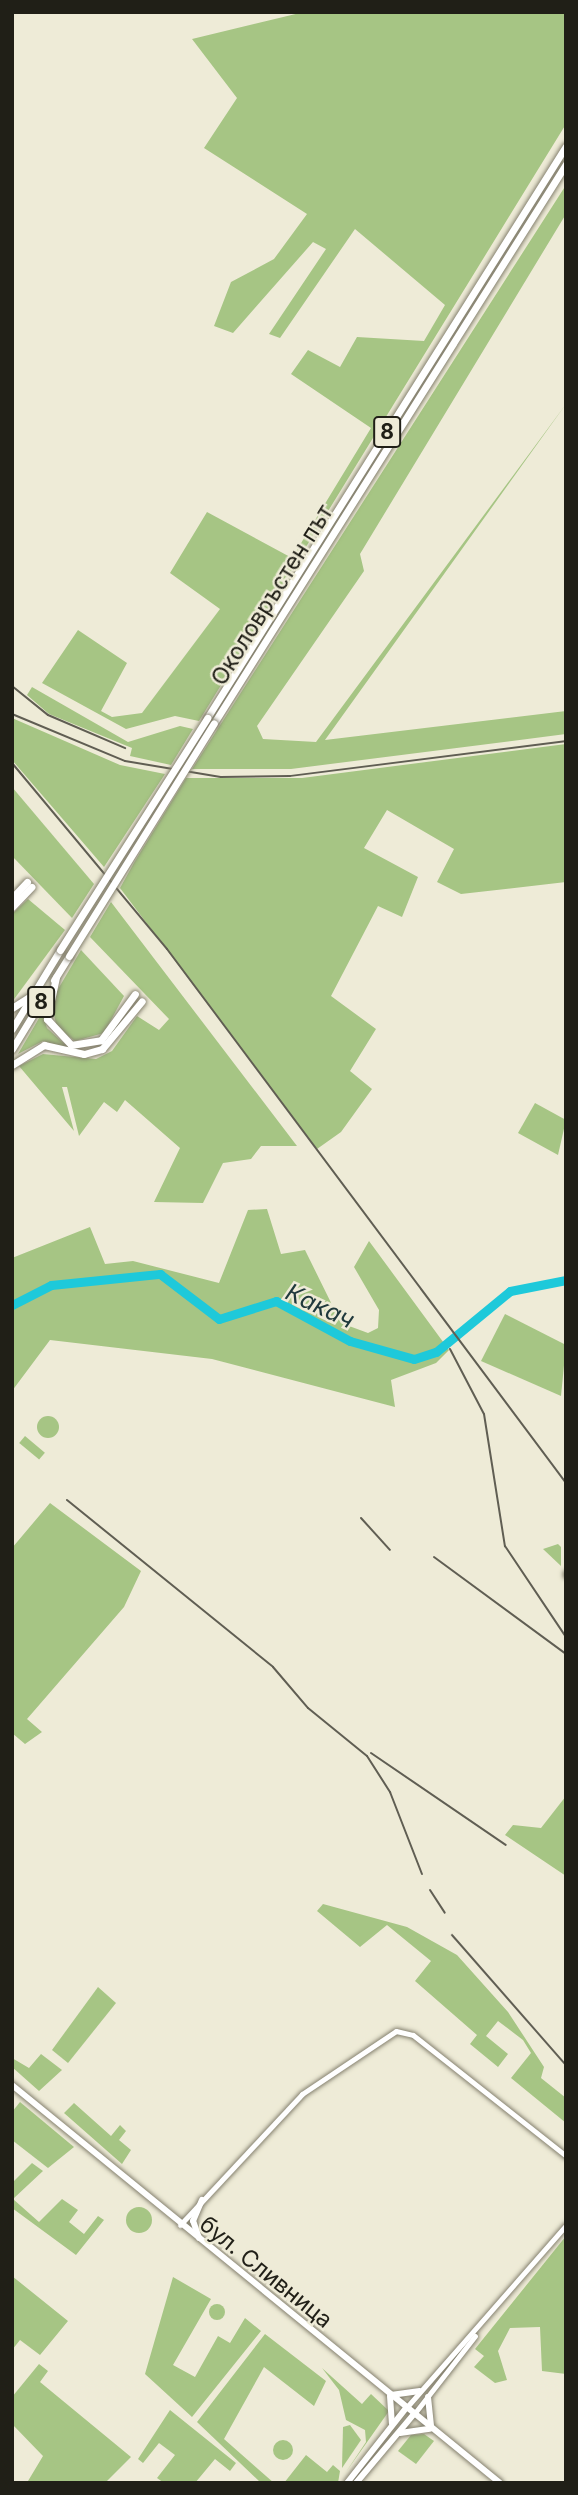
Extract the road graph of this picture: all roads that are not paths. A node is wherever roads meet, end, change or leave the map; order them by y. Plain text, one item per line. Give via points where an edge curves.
1 (566, 146) edge
2 (566, 164) edge
3 (210, 721) junction
4 (12, 898) edge
5 (12, 906) edge
6 (48, 971) junction
7 (56, 977) junction
8 (135, 994) dead end
9 (142, 1001) dead end
10 (12, 1008) edge
11 (12, 1029) edge
12 (12, 1049) edge
13 (12, 1065) edge
14 (12, 2085) edge
15 (566, 2156) edge
16 (202, 2200) junction
17 (180, 2225) junction
18 (566, 2225) edge
19 (202, 2242) junction
20 (478, 2330) junction
21 (420, 2391) junction
22 (390, 2395) junction
23 (428, 2397) junction
24 (406, 2408) junction
25 (414, 2414) junction
26 (391, 2428) junction
27 (431, 2429) junction
28 (398, 2434) junction
29 (347, 2483) edge
30 (356, 2483) edge
31 (500, 2483) edge

1 - 3 highway, Околовръстен път / 8
2 - 3 highway, Околовръстен път / 8
3 - 6 highway, Околовръстен път / 8, bridge
3 - 7 highway, Околовръстен път / 8, bridge
4 - 5 highway via 29,885
6 - 10 highway
6 - 11 highway, Околовръстен път / 8
7 - 8 highway via 47,1018 71,1045 101,1040
7 - 12 highway, Околовръстен път / 8
9 - 13 highway via 102,1049 84,1054 44,1045
14 - 17 main road, бул. Сливница
15 - 16 street via 413,2035 397,2031 302,2094
16 - 17 street
16 - 19 main road via 193,2224
17 - 19 main road, бул. Сливница
18 - 20 street
19 - 22 main road, бул. Сливница
20 - 21 street
20 - 23 street
21 - 22 main road
21 - 24 street
22 - 24 main road, бул. Сливница
22 - 26 main road
23 - 25 street
23 - 27 main road
24 - 25 main road, бул. Сливница
24 - 26 main road
25 - 27 main road, бул. Сливница
25 - 28 main road
26 - 29 main road
27 - 28 main road
27 - 31 main road, бул. Сливница
28 - 30 main road

